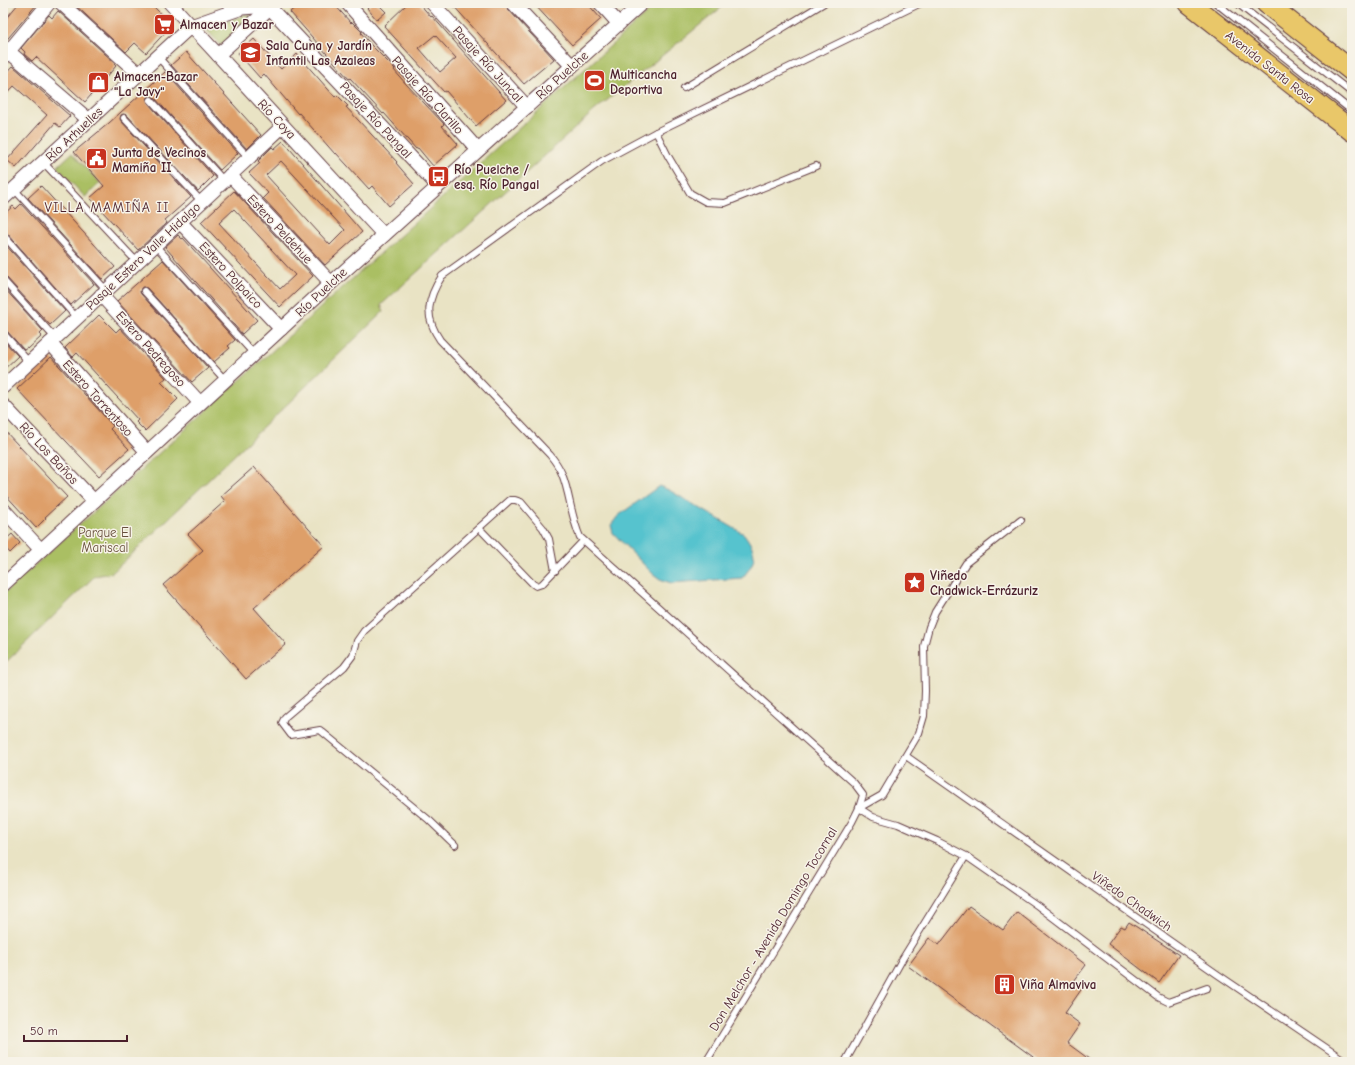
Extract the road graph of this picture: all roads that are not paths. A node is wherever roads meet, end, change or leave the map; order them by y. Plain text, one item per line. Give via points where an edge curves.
1 (50, 3) edge
2 (61, 3) edge
3 (170, 3) edge
4 (347, 3) edge
5 (432, 3) edge
6 (513, 3) edge
7 (600, 3) edge
8 (642, 3) edge
9 (824, 3) edge
10 (921, 3) edge
11 (1188, 3) edge
12 (1216, 3) edge
13 (1237, 3) edge
14 (1266, 3) edge
15 (270, 5) edge
16 (619, 24) junction
17 (191, 26) junction
18 (6, 54) edge
19 (218, 55) junction
20 (158, 57) junction
21 (572, 66) junction
22 (1352, 71) edge
23 (139, 74) junction
24 (684, 88) dead end
25 (1352, 93) edge
26 (151, 100) dead end
27 (526, 107) junction
28 (1352, 111) edge
29 (124, 118) dead end
30 (89, 120) junction
31 (283, 126) junction
32 (1352, 131) edge
33 (656, 132) junction
34 (478, 150) junction
35 (249, 158) junction
36 (43, 162) junction
37 (816, 166) dead end
38 (227, 178) junction
39 (438, 186) junction
40 (14, 189) junction
41 (3, 200) edge
42 (202, 202) junction
43 (180, 222) junction
44 (384, 235) junction
45 (4, 236) edge
46 (155, 245) junction
47 (137, 262) junction
48 (3, 280) edge
49 (331, 283) junction
50 (144, 291) dead end
51 (104, 293) junction
52 (77, 318) junction
53 (281, 329) junction
54 (3, 333) edge
55 (52, 341) junction
56 (254, 354) junction
57 (29, 362) junction
58 (225, 380) junction
59 (3, 387) edge
60 (200, 403) junction
61 (3, 405) edge
62 (147, 452) junction
63 (94, 501) junction
64 (3, 509) edge
65 (1020, 520) dead end
66 (480, 528) junction
67 (583, 540) junction
68 (41, 550) junction
69 (554, 571) junction
70 (3, 585) edge
71 (906, 756) junction
72 (859, 808) junction
73 (455, 845) dead end
74 (966, 856) junction
75 (1208, 988) dead end
76 (706, 1062) edge
77 (845, 1062) edge
78 (1347, 1062) edge

1 - 18 street
2 - 23 street
3 - 17 street, Río Coya
4 - 34 street, Pasaje Río Clarillo
5 - 27 street, Pasaje Río Juncal
6 - 21 street
7 - 16 street
8 - 16 street, Río Puelche
9 - 24 lane
10 - 33 lane
11 - 32 main road, Avenida Santa Rosa
12 - 28 lane
13 - 25 lane
14 - 22 main road
15 - 17 street, Río Arhuelles via 242,8
15 - 19 street
15 - 39 street, Pasaje Río Pangal
16 - 21 street, Río Puelche
17 - 19 street, Río Coya
17 - 20 street, Río Arhuelles
18 - 30 street
19 - 31 street, Río Coya
20 - 23 street, Río Arhuelles
20 - 35 lane
21 - 27 street, Río Puelche
23 - 30 street, Río Arhuelles
26 - 38 lane
27 - 34 street, Río Puelche
29 - 42 lane
30 - 36 street, Río Arhuelles
31 - 35 street, Pasaje Estero Valle Hidalgo
31 - 44 street, Río Coya
33 - 37 lane via 690,193 706,202 725,203
33 - 67 lane via 602,161 442,276 433,292 430,306 429,318 433,331 440,340 558,466 576,527
34 - 39 street, Río Puelche
35 - 38 street, Pasaje Estero Valle Hidalgo
36 - 40 street, Río Arhuelles
36 - 47 lane
38 - 42 street, Pasaje Estero Valle Hidalgo
38 - 49 street, Estero Peldehue
39 - 44 street, Río Puelche
40 - 41 street, Río Arhuelles
40 - 51 lane
42 - 43 street, Pasaje Estero Valle Hidalgo
43 - 46 street, Pasaje Estero Valle Hidalgo
43 - 53 street, Estero Polpaico
44 - 49 street, Río Puelche
45 - 52 lane
46 - 47 street, Pasaje Estero Valle Hidalgo
46 - 56 lane
47 - 51 street, Pasaje Estero Valle Hidalgo
48 - 55 lane
49 - 53 street, Río Puelche
50 - 58 lane
51 - 52 street, Pasaje Estero Valle Hidalgo
51 - 60 street, Estero Pedregoso
52 - 55 street, Pasaje Estero Valle Hidalgo
53 - 56 street, Río Puelche
54 - 57 lane
55 - 57 street, Pasaje Estero Valle Hidalgo
55 - 62 street, Estero Torrentoso
56 - 58 street, Río Puelche
57 - 59 street, Pasaje Estero Valle Hidalgo
58 - 60 street, Río Puelche
60 - 62 street, Río Puelche
61 - 63 street, Río Los Baños
62 - 63 street, Río Puelche
63 - 68 street, Río Puelche
64 - 68 street
65 - 71 lane via 966,563 935,612 924,646 924,716 919,733
66 - 69 lane via 536,586 542,584
66 - 69 lane via 510,500 521,502 549,539
66 - 73 lane via 364,631 344,668 285,717 282,723 290,735 320,730 429,820
67 - 69 lane
67 - 72 lane via 854,783 863,795
68 - 70 street, Río Puelche
71 - 72 lane via 882,795
71 - 78 lane, Viñedo Chadwich
72 - 74 lane via 874,817 898,824
72 - 76 lane, Don Melchor - Avenida Domingo Tocornal
74 - 75 lane via 1038,906 1158,997 1168,1002
74 - 77 lane via 903,958

